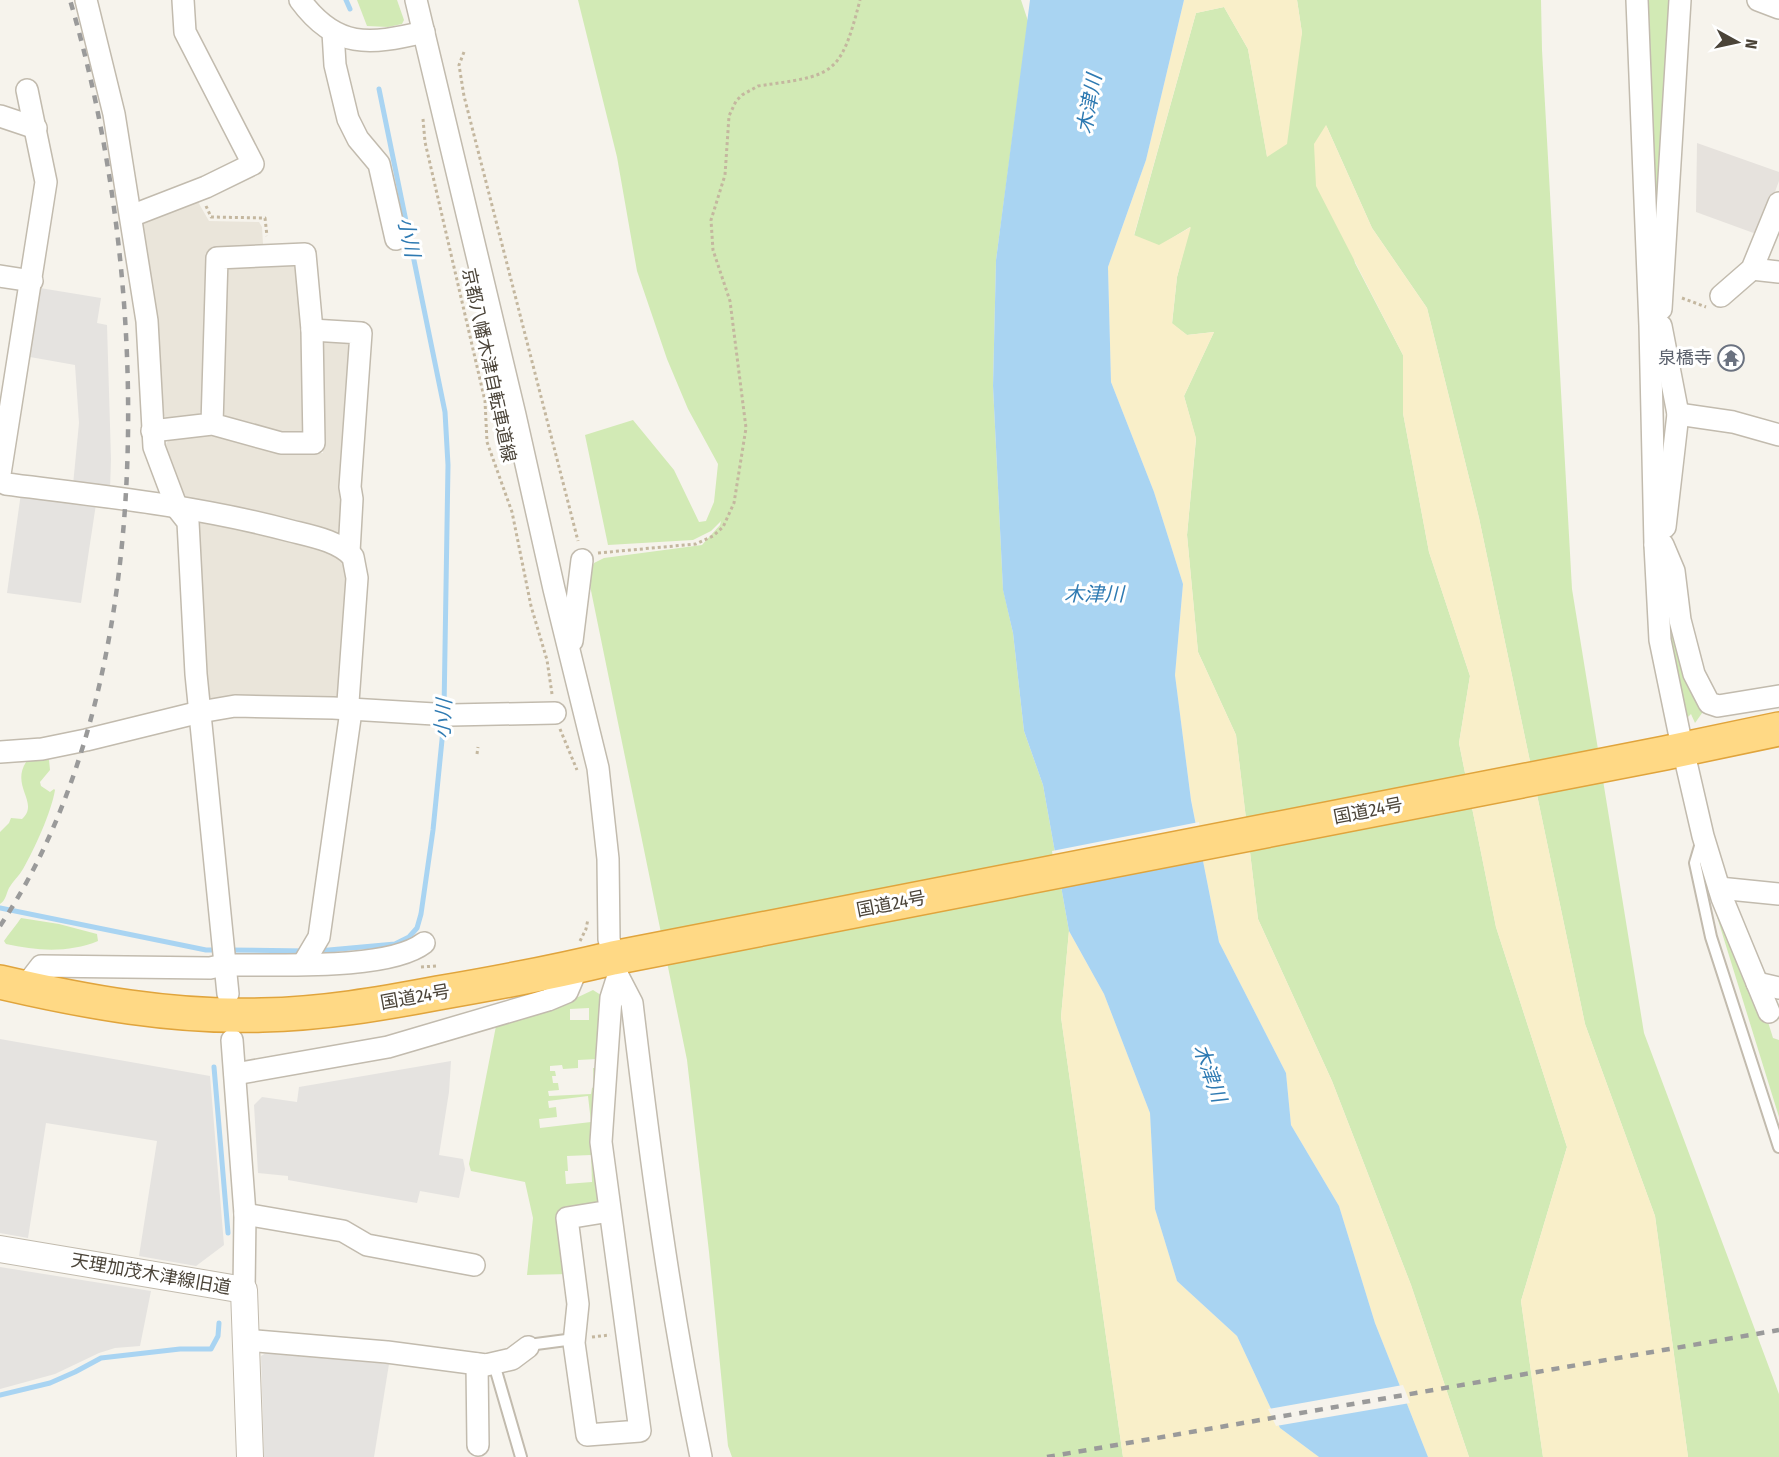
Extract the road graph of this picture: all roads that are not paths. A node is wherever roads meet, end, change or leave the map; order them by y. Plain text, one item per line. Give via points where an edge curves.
1 (86, 0) edge
2 (183, 0) edge
3 (300, 0) edge
4 (416, 0) edge
5 (1637, 0) edge
6 (1680, 0) edge
7 (1758, 0) edge
8 (1779, 8) edge
9 (333, 32) junction
10 (424, 32) junction
11 (27, 90) dead end
12 (0, 116) edge
13 (36, 128) junction
14 (1779, 203) edge
15 (131, 216) junction
16 (396, 239) dead end
17 (1752, 268) junction
18 (1779, 272) edge
19 (0, 276) edge
20 (32, 281) junction
21 (1721, 296) road end
22 (1656, 326) junction
23 (312, 330) junction
24 (1678, 414) junction
25 (212, 424) junction
26 (152, 431) junction
27 (1779, 435) edge
28 (0, 474) edge
29 (0, 480) edge
30 (177, 508) junction
31 (1659, 545) junction
32 (349, 552) junction
33 (582, 560) road end
34 (570, 654) junction
35 (1779, 696) edge
36 (349, 710) junction
37 (200, 712) junction
38 (555, 713) road end
39 (1779, 729) edge
40 (1674, 751) junction
41 (0, 752) edge
42 (1703, 836) junction
43 (1719, 888) junction
44 (1779, 894) edge
45 (424, 943) dead end
46 (579, 954) junction
47 (308, 955) junction
48 (223, 956) junction
49 (622, 962) junction
50 (1757, 983) junction
51 (9, 984) edge
52 (1779, 988) edge
53 (228, 994) dead end
54 (1769, 1012) dead end
55 (232, 1040) dead end
56 (235, 1074) junction
57 (1779, 1147) edge
58 (610, 1211) junction
59 (245, 1214) junction
60 (0, 1249) edge
61 (474, 1265) dead end
62 (244, 1290) junction
63 (574, 1339) junction
64 (245, 1340) junction
65 (528, 1347) joint
66 (486, 1364) junction
67 (478, 1445) dead end
68 (250, 1457) edge
69 (521, 1457) edge
70 (701, 1457) edge

1 - 15 street via 114,114
2 - 15 street via 185,32 253,164
3 - 9 street via 312,16
4 - 10 street
5 - 22 street
6 - 22 street via 1671,178
7 - 8 street
9 - 10 street via 345,38 371,41
9 - 16 street via 335,65 348,119 358,139 380,164
10 - 34 street
11 - 13 street
12 - 13 street
13 - 20 street via 46,182
14 - 17 street
15 - 26 street via 147,321
17 - 18 street
17 - 21 street
19 - 20 street
20 - 28 street
22 - 24 street
22 - 31 street
23 - 25 street via 314,443 281,443
23 - 25 street via 305,254 217,258
23 - 32 street via 362,333
24 - 27 street via 1733,422
24 - 31 street
25 - 26 street
26 - 30 street via 154,447
29 - 30 street via 6,484
30 - 32 street via 271,525
30 - 37 street via 188,522
31 - 35 street via 1674,571 1680,620 1694,674 1709,703 1718,706
31 - 40 street via 1660,640 1678,732
32 - 36 street via 355,561 357,578
33 - 34 street
34 - 49 street via 600,777 608,859 609,939
36 - 37 street via 235,706
36 - 38 street via 451,715
36 - 47 street via 334,838
37 - 41 street via 42,749
37 - 48 street
39 - 40 highway, 国道24号
40 - 42 street
40 - 49 highway, 国道24号
42 - 43 street
42 - 57 lane via 1695,863 1711,937
43 - 44 street
43 - 50 street
45 - 47 street via 410,952 381,960
46 - 49 highway, 国道24号
46 - 51 highway, 国道24号 via 369,1006 260,1015 158,1011
46 - 56 street via 567,992 548,1000 388,1047
47 - 48 street
48 - 51 street via 210,968 40,966
48 - 53 street
49 - 58 street via 611,998 601,1142
49 - 70 street via 632,1003 676,1329
50 - 52 street
50 - 54 street
55 - 56 street
56 - 59 street
58 - 63 street via 567,1218 578,1304
58 - 63 street via 640,1431 587,1435
59 - 61 street via 343,1231 367,1245
59 - 62 street
60 - 62 street, 天理加茂木津線旧道
62 - 64 street, 天理加茂木津線旧道
63 - 65 lane
64 - 66 street
64 - 68 street, 天理加茂木津線旧道
65 - 66 street via 512,1359
66 - 67 street
66 - 69 lane

